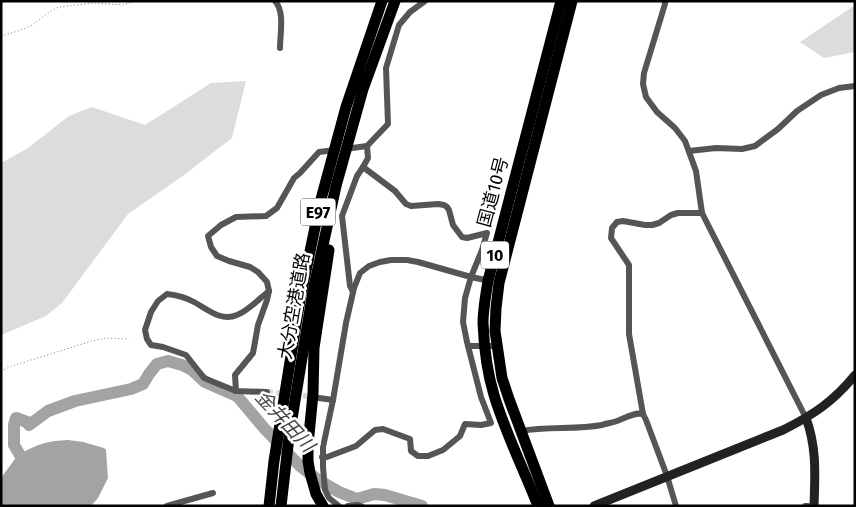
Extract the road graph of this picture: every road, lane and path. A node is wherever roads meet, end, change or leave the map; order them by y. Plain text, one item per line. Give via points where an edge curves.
1 (135, 1) edge
2 (275, 1) edge
3 (382, 1) edge
4 (395, 1) edge
5 (561, 1) edge
6 (572, 1) edge
7 (665, 1) edge
8 (421, 2) edge
9 (1, 36) edge
10 (280, 48) dead end
11 (855, 86) edge
12 (363, 89) junction
13 (364, 146) junction
14 (689, 151) junction
15 (363, 167) junction
16 (702, 213) junction
17 (470, 277) junction
18 (494, 282) junction
19 (269, 291) junction
20 (353, 292) junction
21 (129, 338) dead end
22 (468, 346) junction
23 (484, 346) junction
24 (497, 346) junction
25 (1, 371) edge
26 (855, 374) edge
27 (236, 390) junction
28 (267, 392) tunnel mouth
29 (319, 398) tunnel mouth
30 (333, 400) junction
31 (643, 414) junction
32 (806, 418) junction
33 (521, 431) junction
34 (322, 457) junction
35 (274, 461) junction
36 (668, 476) junction
37 (319, 488) junction
38 (213, 493) dead end
39 (167, 506) edge
40 (264, 506) edge
41 (270, 506) edge
42 (281, 506) edge
43 (323, 506) edge
44 (339, 506) edge
45 (348, 506) edge
46 (362, 506) edge
47 (538, 506) edge
48 (549, 506) edge
49 (594, 506) edge
50 (676, 506) edge
51 (814, 506) edge

1 - 9 path via 123,5 94,3 59,7 30,26
2 - 10 street via 281,19
3 - 35 highway, 大分空港道路 / E97 via 346,106 320,203 300,300
4 - 12 highway, 大分空港道路 / E97
5 - 18 highway, 国道10号 / 10
6 - 18 highway, 国道10号 / 10
7 - 14 street via 644,73 646,97 675,128
8 - 13 street via 399,25 386,68 388,124
11 - 14 street via 821,95 755,146
12 - 37 highway via 335,218 314,348 308,461
12 - 42 highway, 大分空港道路 / E97 via 336,186 313,291
13 - 15 street via 368,158
13 - 19 street via 319,152 294,178 277,208 266,216 236,217 208,236 217,256 258,272
14 - 16 street via 696,171
15 - 17 street via 395,191 406,204 444,204 462,237 487,233
15 - 20 street via 342,216
16 - 31 street via 678,213 652,225 623,221 612,228 611,238 629,265 629,334
16 - 32 street
17 - 18 street
17 - 20 street via 418,262 391,260 369,266 360,273
17 - 22 street via 463,322
18 - 23 highway, 国道10号 / 10 via 485,299
18 - 24 highway, 国道10号 / 10
19 - 27 street via 253,353 235,375
19 - 27 street via 237,316 228,318 177,295 167,294 158,301 148,320 145,330 151,345 186,355 204,378
20 - 30 street
21 - 25 path via 92,341
22 - 23 street
22 - 34 street via 491,423 465,424 460,436 443,450 428,456 418,456 411,451 410,439 383,429 375,430 356,446
23 - 24 street
23 - 47 highway, 国道10号 / 10 via 494,394
24 - 33 highway, 国道10号 / 10 via 502,378
26 - 32 street via 830,401
27 - 28 street
29 - 30 street
30 - 34 street
31 - 33 street via 595,426
31 - 36 street
32 - 36 street
32 - 51 street via 814,451
33 - 48 highway, 国道10号 / 10
34 - 37 street via 323,475
35 - 40 highway
35 - 41 highway, 大分空港道路 / E97
36 - 49 street
36 - 50 street
37 - 43 highway via 316,494
37 - 44 street
38 - 39 street
45 - 46 street

